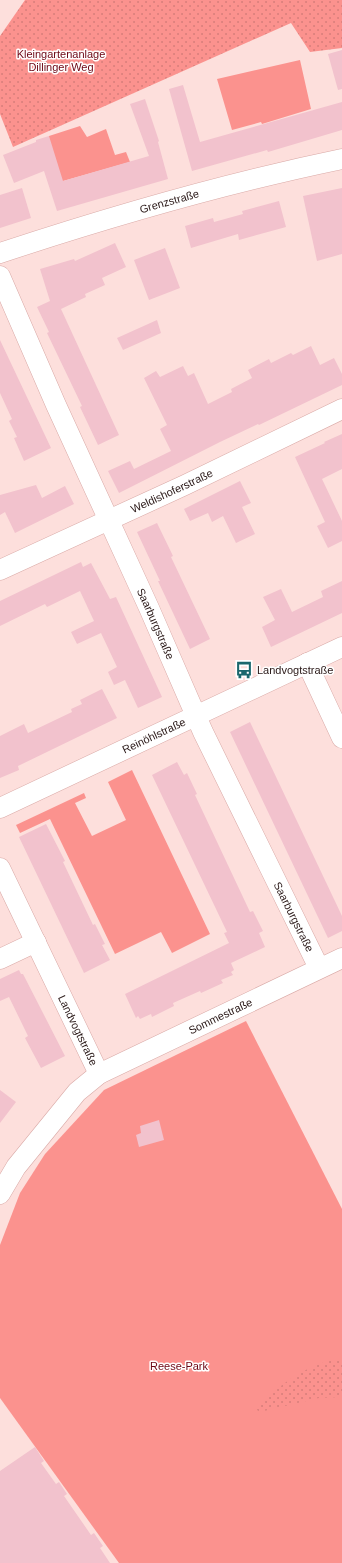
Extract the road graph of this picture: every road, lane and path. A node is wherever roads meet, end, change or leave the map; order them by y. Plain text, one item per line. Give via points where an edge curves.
1 (342, 159) edge
2 (0, 254) edge
3 (0, 276) edge
4 (342, 409) edge
5 (109, 520) junction
6 (0, 570) edge
7 (342, 647) edge
8 (307, 663) junction
9 (196, 715) junction
10 (342, 738) edge
11 (0, 808) edge
12 (0, 868) edge
13 (36, 942) junction
14 (342, 958) edge
15 (0, 959) edge
16 (319, 968) junction
17 (98, 1074) junction
18 (0, 1194) edge

1 - 2 street, Grenzstraße via 170,201
3 - 5 street, Saarburgstraße
4 - 5 street, Weldishoferstraße
5 - 6 street, Weldishoferstraße
5 - 9 street, Saarburgstraße
7 - 8 street, Reinöhlstraße
8 - 9 street, Reinöhlstraße
8 - 10 street
9 - 11 street, Reinöhlstraße
9 - 16 street, Saarburgstraße
12 - 13 street, Landvogtstraße
13 - 15 street
13 - 17 street, Landvogtstraße
14 - 16 street, Sommestraße
16 - 17 street, Sommestraße
17 - 18 street, Landvogtstraße via 72,1098 16,1167

